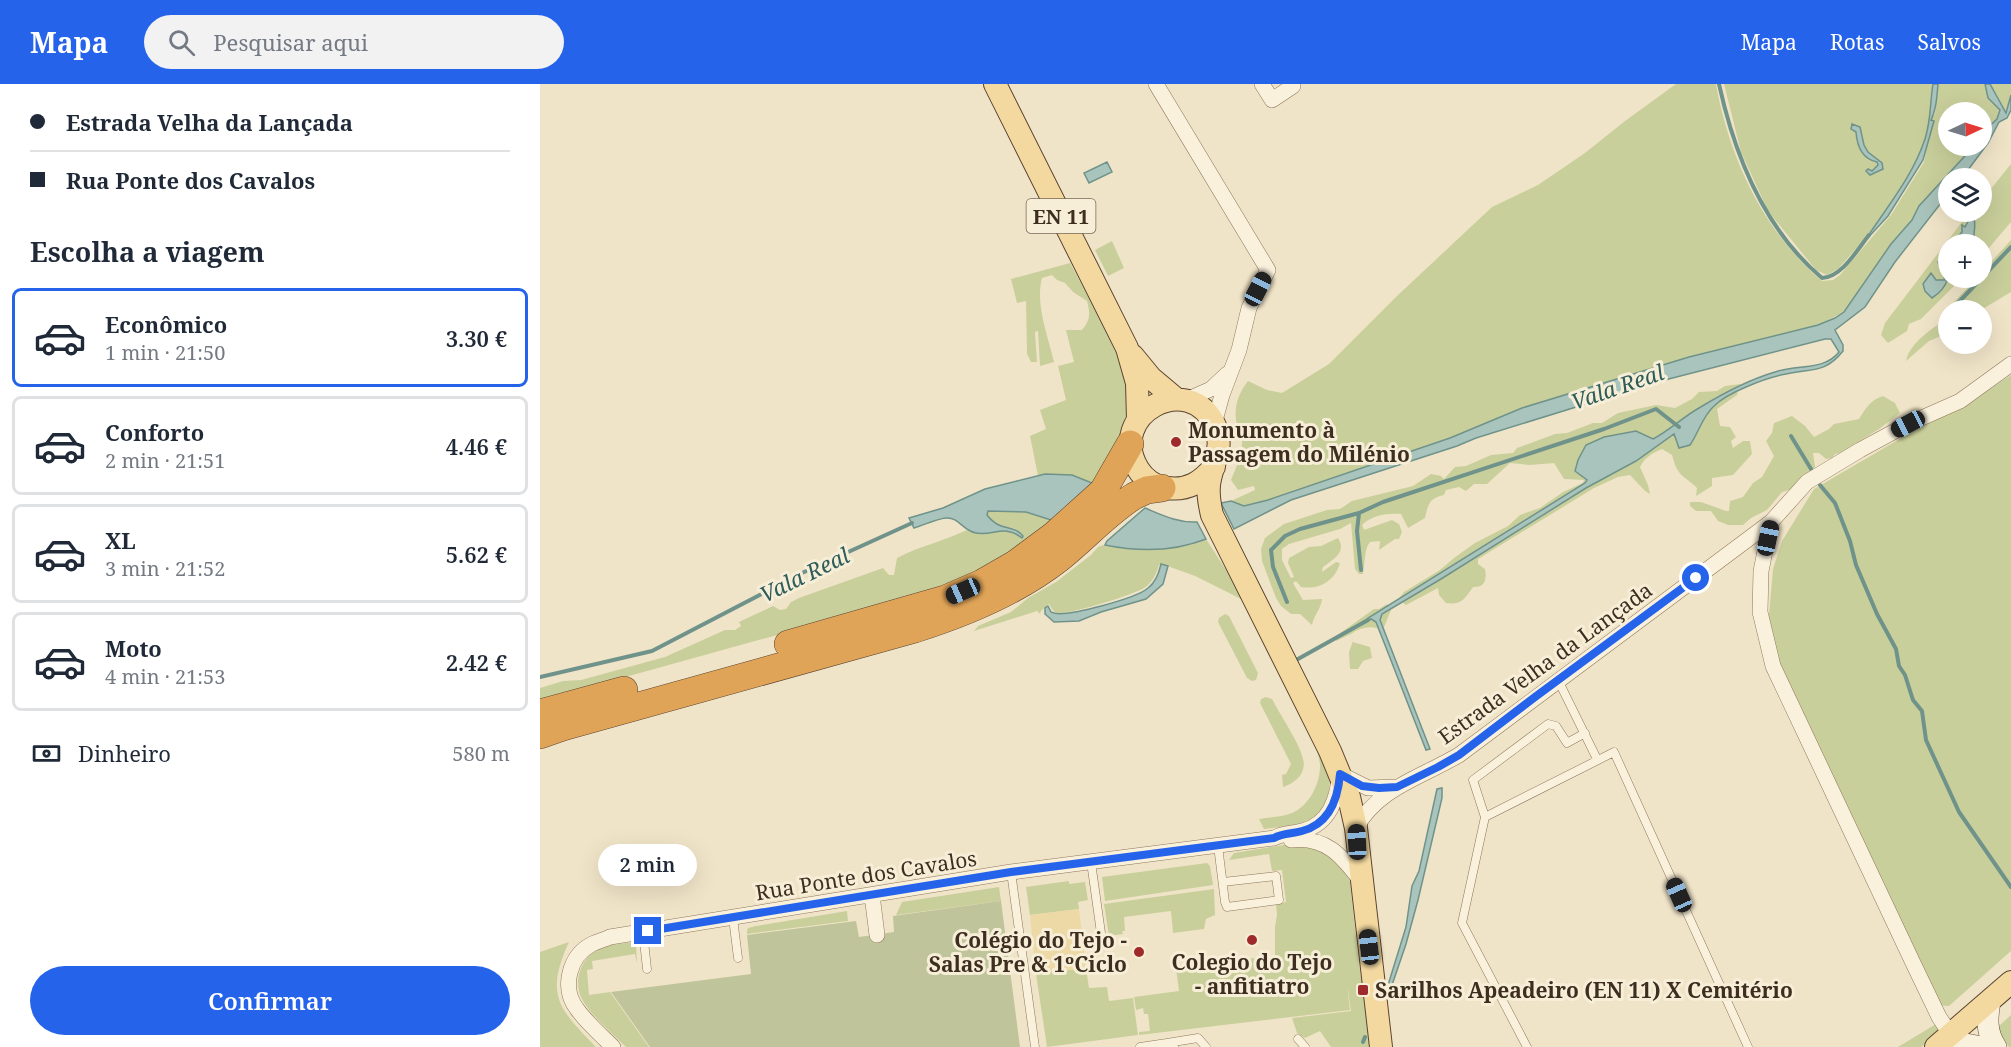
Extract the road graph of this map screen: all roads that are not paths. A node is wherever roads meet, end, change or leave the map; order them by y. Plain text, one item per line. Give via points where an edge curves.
1 (995, 84) edge
2 (1156, 84) edge
3 (1262, 84) edge
4 (1293, 86) dead end
5 (1127, 348) junction
6 (2011, 364) edge
7 (1233, 367) junction
8 (1181, 399) junction
9 (1215, 424) junction
10 (1134, 432) junction
11 (1214, 466) junction
12 (1170, 488) junction
13 (1212, 515) junction
14 (1771, 522) junction
15 (1558, 680) junction
16 (540, 713) edge
17 (1585, 733) junction
18 (540, 735) edge
19 (1597, 759) junction
20 (1340, 774) junction
21 (1397, 787) junction
22 (1485, 817) junction
23 (1356, 828) junction
24 (1274, 838) junction
25 (1218, 846) junction
26 (1091, 862) junction
27 (1011, 872) junction
28 (1223, 882) junction
29 (1362, 882) junction
30 (872, 895) junction
31 (733, 918) junction
32 (643, 932) junction
33 (1101, 933) dead end
34 (877, 935) dead end
35 (738, 958) dead end
36 (647, 969) dead end
37 (2003, 992) edge
38 (1298, 1040) dead end
39 (1942, 1043) edge
40 (1170, 1045) edge
41 (613, 1047) edge
42 (1035, 1047) edge
43 (1140, 1047) edge
44 (1206, 1047) edge
45 (1305, 1047) edge
46 (1380, 1047) edge
47 (1527, 1047) edge
48 (1748, 1047) edge
49 (1982, 1047) edge
50 (1996, 1047) edge

1 - 5 main road, EN 11
2 - 7 street via 1268,270 1248,308
3 - 4 street via 1272,100
5 - 8 main road, EN 11 via 1151,378
5 - 10 main road, EN 11 via 1137,383
6 - 14 street, Estrada Velha da Lançada via 1960,401 1879,439 1807,482
7 - 8 street via 1211,389
7 - 9 street
8 - 9 main road, EN 11 via 1206,413
8 - 10 main road via 1150,407
9 - 11 main road, EN 11 via 1219,453
10 - 12 main road, EN 11 via 1132,459 1139,471 1149,482
10 - 16 highway via 1103,491 1054,535 982,583 945,599
11 - 12 main road via 1192,486
11 - 13 main road, EN 11 via 1209,488
12 - 13 main road, EN 11 via 1189,496
12 - 18 highway via 1147,490 1134,496 1044,569 969,610 915,629
13 - 20 main road, EN 11
14 - 15 street, Estrada Velha da Lançada
14 - 39 street via 1761,571 1760,612 1773,666 1939,1017
15 - 17 lane
15 - 21 street, Estrada Velha da Lançada via 1459,755
17 - 19 lane
17 - 22 lane via 1567,743 1556,726 1548,724 1473,780
19 - 22 lane
19 - 48 lane via 1614,752
20 - 21 street, Estrada Velha da Lançada via 1368,788
20 - 23 main road, EN 11
20 - 24 street via 1336,800 1321,821
21 - 23 street, Estrada Velha da Lançada via 1370,808
22 - 47 lane via 1462,923
23 - 29 main road, EN 11
24 - 25 street, Rua Ponte dos Cavalos
24 - 29 street via 1322,843 1340,855
25 - 26 street, Rua Ponte dos Cavalos
25 - 28 lane
26 - 27 street, Rua Ponte dos Cavalos
26 - 33 lane
27 - 30 street, Rua Ponte dos Cavalos
27 - 42 lane
28 - 28 lane via 1227,907 1279,900 1276,876
29 - 46 main road, EN 11
30 - 31 street, Rua Ponte dos Cavalos
30 - 34 street
31 - 32 street, Rua Ponte dos Cavalos
31 - 35 lane
32 - 36 lane
32 - 41 street, Rua Ponte dos Cavalos via 591,944 579,954 570,971 569,988 575,1007
37 - 39 main road
37 - 50 street via 1987,1022
38 - 45 lane
39 - 49 street
40 - 43 lane
40 - 44 lane via 1198,1038

